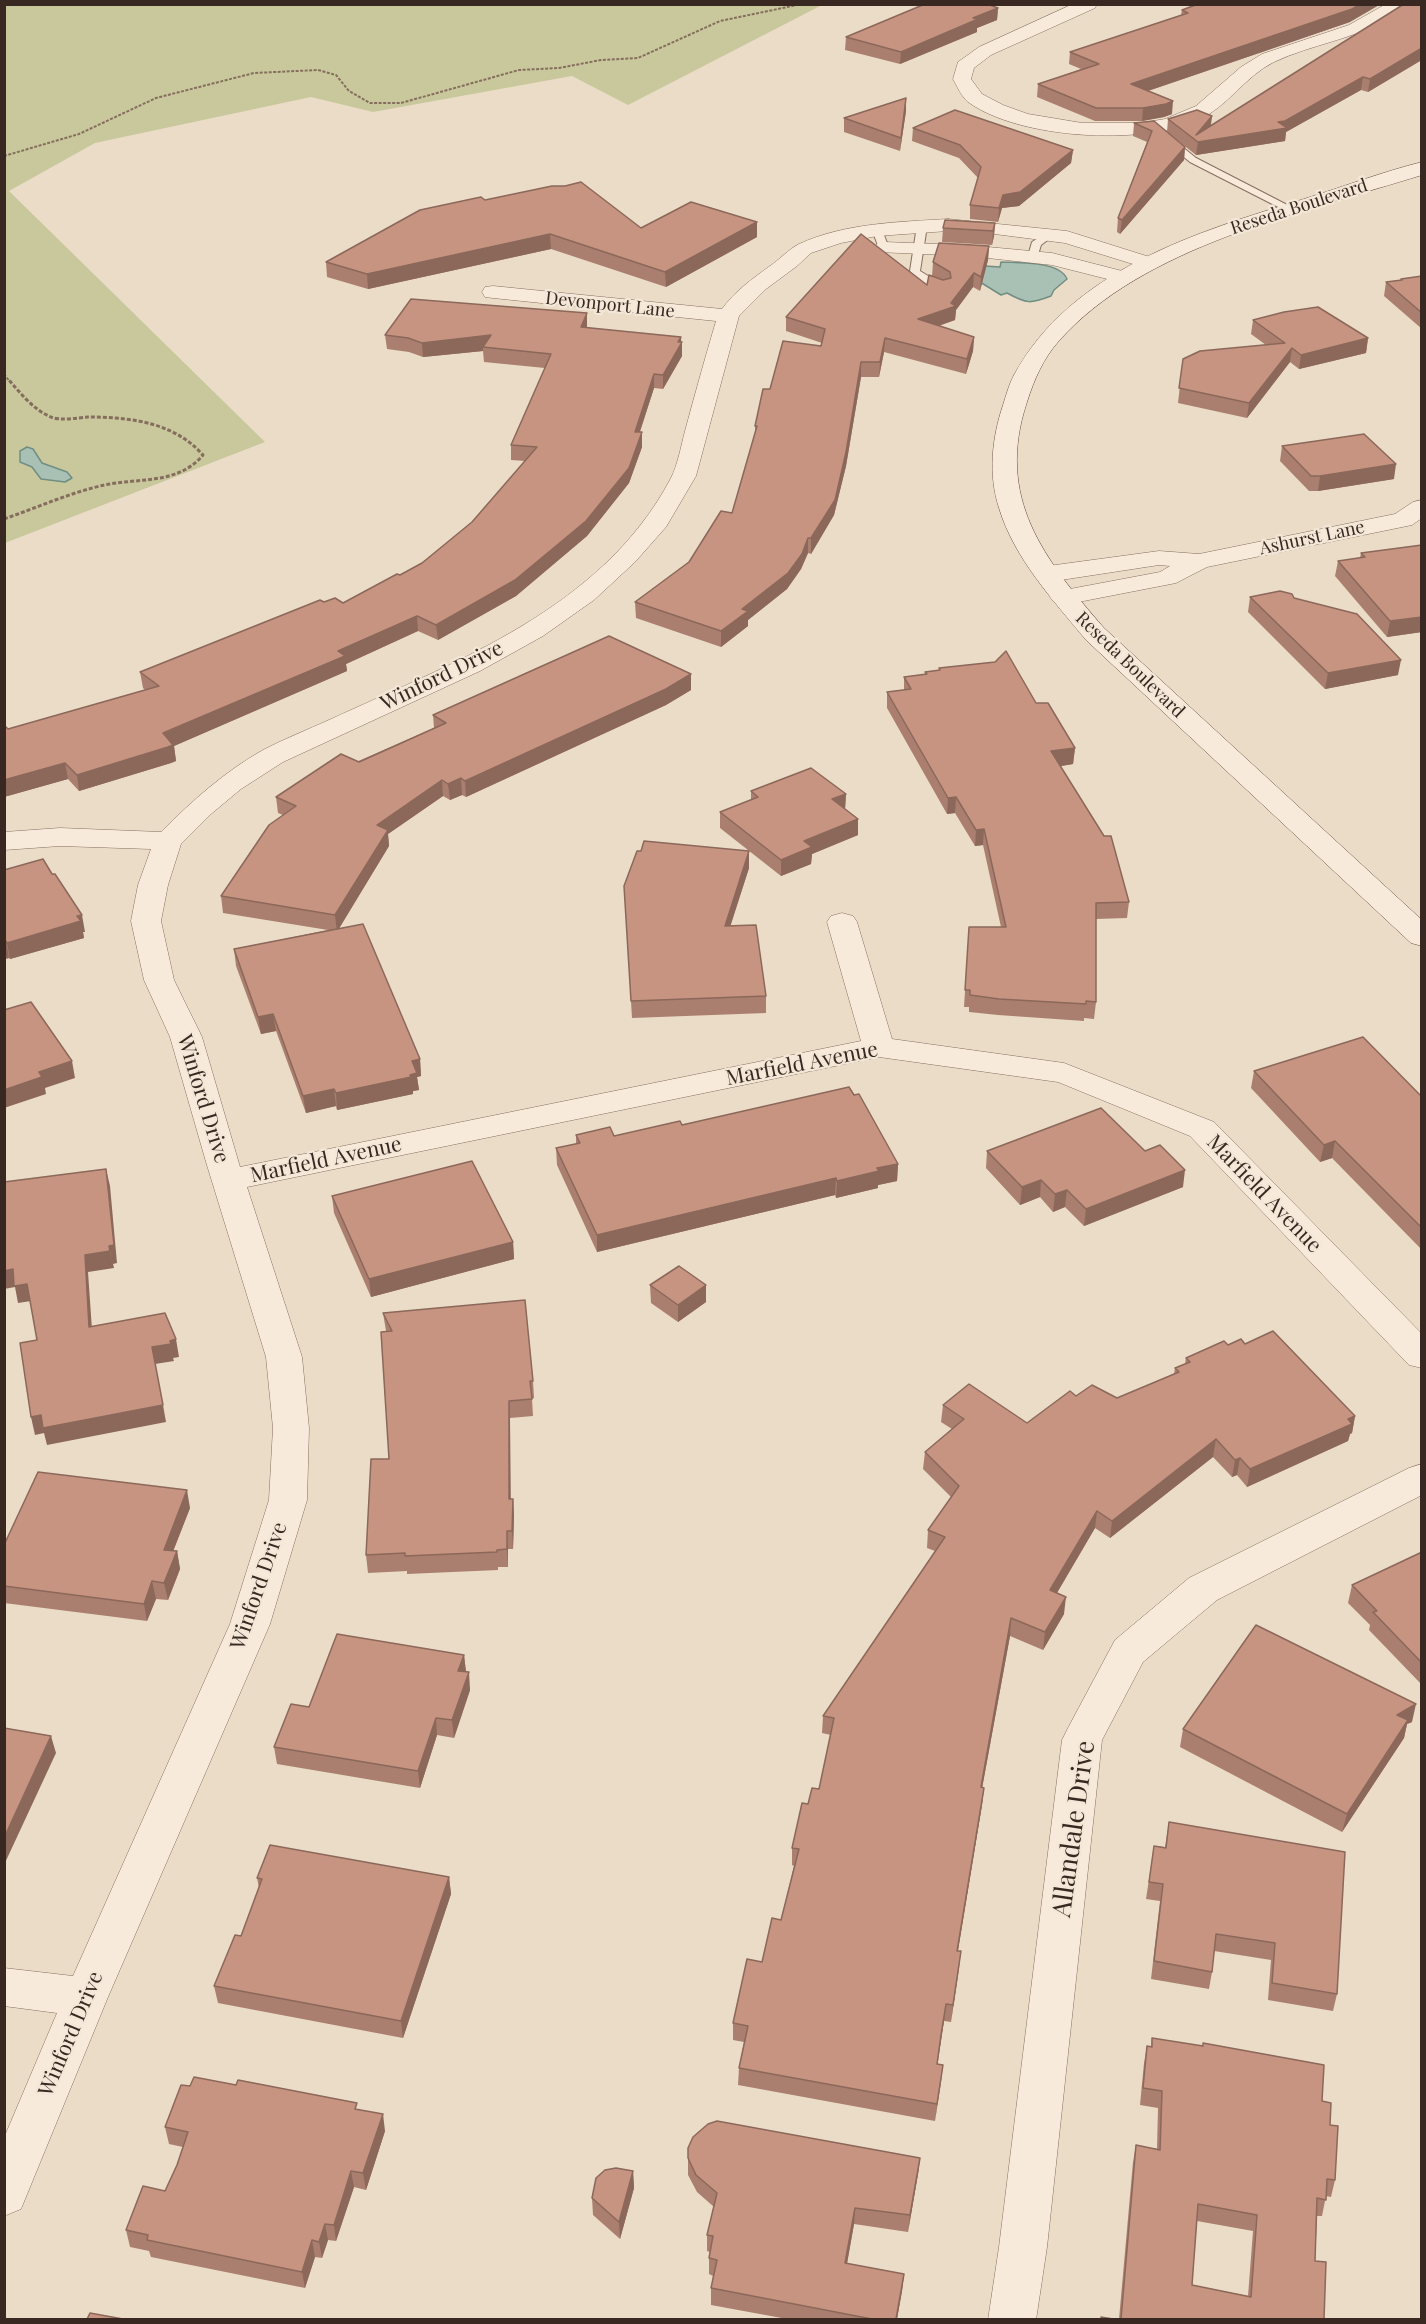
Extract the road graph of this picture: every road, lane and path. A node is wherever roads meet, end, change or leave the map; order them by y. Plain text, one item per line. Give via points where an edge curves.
1 (802, 4) edge
2 (1089, 4) edge
3 (1399, 4) edge
4 (1152, 127) junction
5 (4, 156) edge
6 (1422, 168) edge
7 (1292, 210) junction
8 (922, 226) junction
9 (1049, 234) junction
10 (880, 239) junction
11 (919, 248) junction
12 (1033, 256) junction
13 (1149, 263) junction
14 (1124, 278) junction
15 (944, 290) edge
16 (493, 292) dead end
17 (728, 316) junction
18 (4, 374) edge
19 (1422, 507) edge
20 (4, 519) edge
21 (1199, 561) junction
22 (1048, 574) junction
23 (1062, 597) junction
24 (4, 841) edge
25 (168, 842) junction
26 (842, 922) dead end
27 (1422, 937) edge
28 (879, 1047) junction
29 (228, 1180) junction
30 (1422, 1356) edge
31 (1422, 1478) edge
32 (4, 1987) edge
33 (86, 1997) junction
34 (4, 2194) edge
35 (1012, 2319) edge

1 - 5 path via 720,21 638,58 519,70 401,103 370,103 349,91 336,75 318,70 254,73 156,98 79,134
2 - 4 street via 985,51 965,66 962,80 972,97 1005,113 1052,125 1102,131
3 - 4 street via 1355,28 1261,62 1191,117
4 - 7 lane via 1193,160
6 - 7 street, Reseda Boulevard
7 - 13 street, Reseda Boulevard via 1222,232
8 - 9 street, Winford Drive
8 - 10 street, Winford Drive
8 - 11 lane
9 - 12 lane via 1036,244
9 - 13 street, Winford Drive
10 - 11 street, Winford Drive
10 - 17 street, Winford Drive via 826,260 790,262 758,284
11 - 12 street, Winford Drive
11 - 15 lane via 915,271
12 - 14 street, Winford Drive via 1071,262
13 - 14 street, Reseda Boulevard
14 - 22 street, Reseda Boulevard via 1062,325 1026,374 1013,400 1006,434 1007,492 1027,545
16 - 17 street, Devonport Lane
17 - 25 street, Winford Drive via 684,476 657,522 585,595 534,631 471,665 273,756 231,783
18 - 20 path via 15,388 53,418 119,417 150,422 203,455 198,464 174,474 103,485
19 - 21 street, Ashurst Lane via 1402,520
21 - 22 street, Ashurst Lane via 1159,558
21 - 23 street, Ashurst Lane via 1167,578
22 - 23 street, Reseda Boulevard
23 - 27 street, Reseda Boulevard via 1095,634
24 - 25 street via 60,837
25 - 29 street, Winford Drive via 146,921 159,980 186,1037
26 - 28 street
28 - 29 street, Marfield Avenue
28 - 30 street, Marfield Avenue via 1064,1073 1202,1129
29 - 33 street, Winford Drive via 284,1357 291,1428 288,1500 250,1624
31 - 35 street, Allandale Drive via 1203,1589 1129,1650 1082,1740
32 - 33 street
33 - 34 street, Winford Drive

